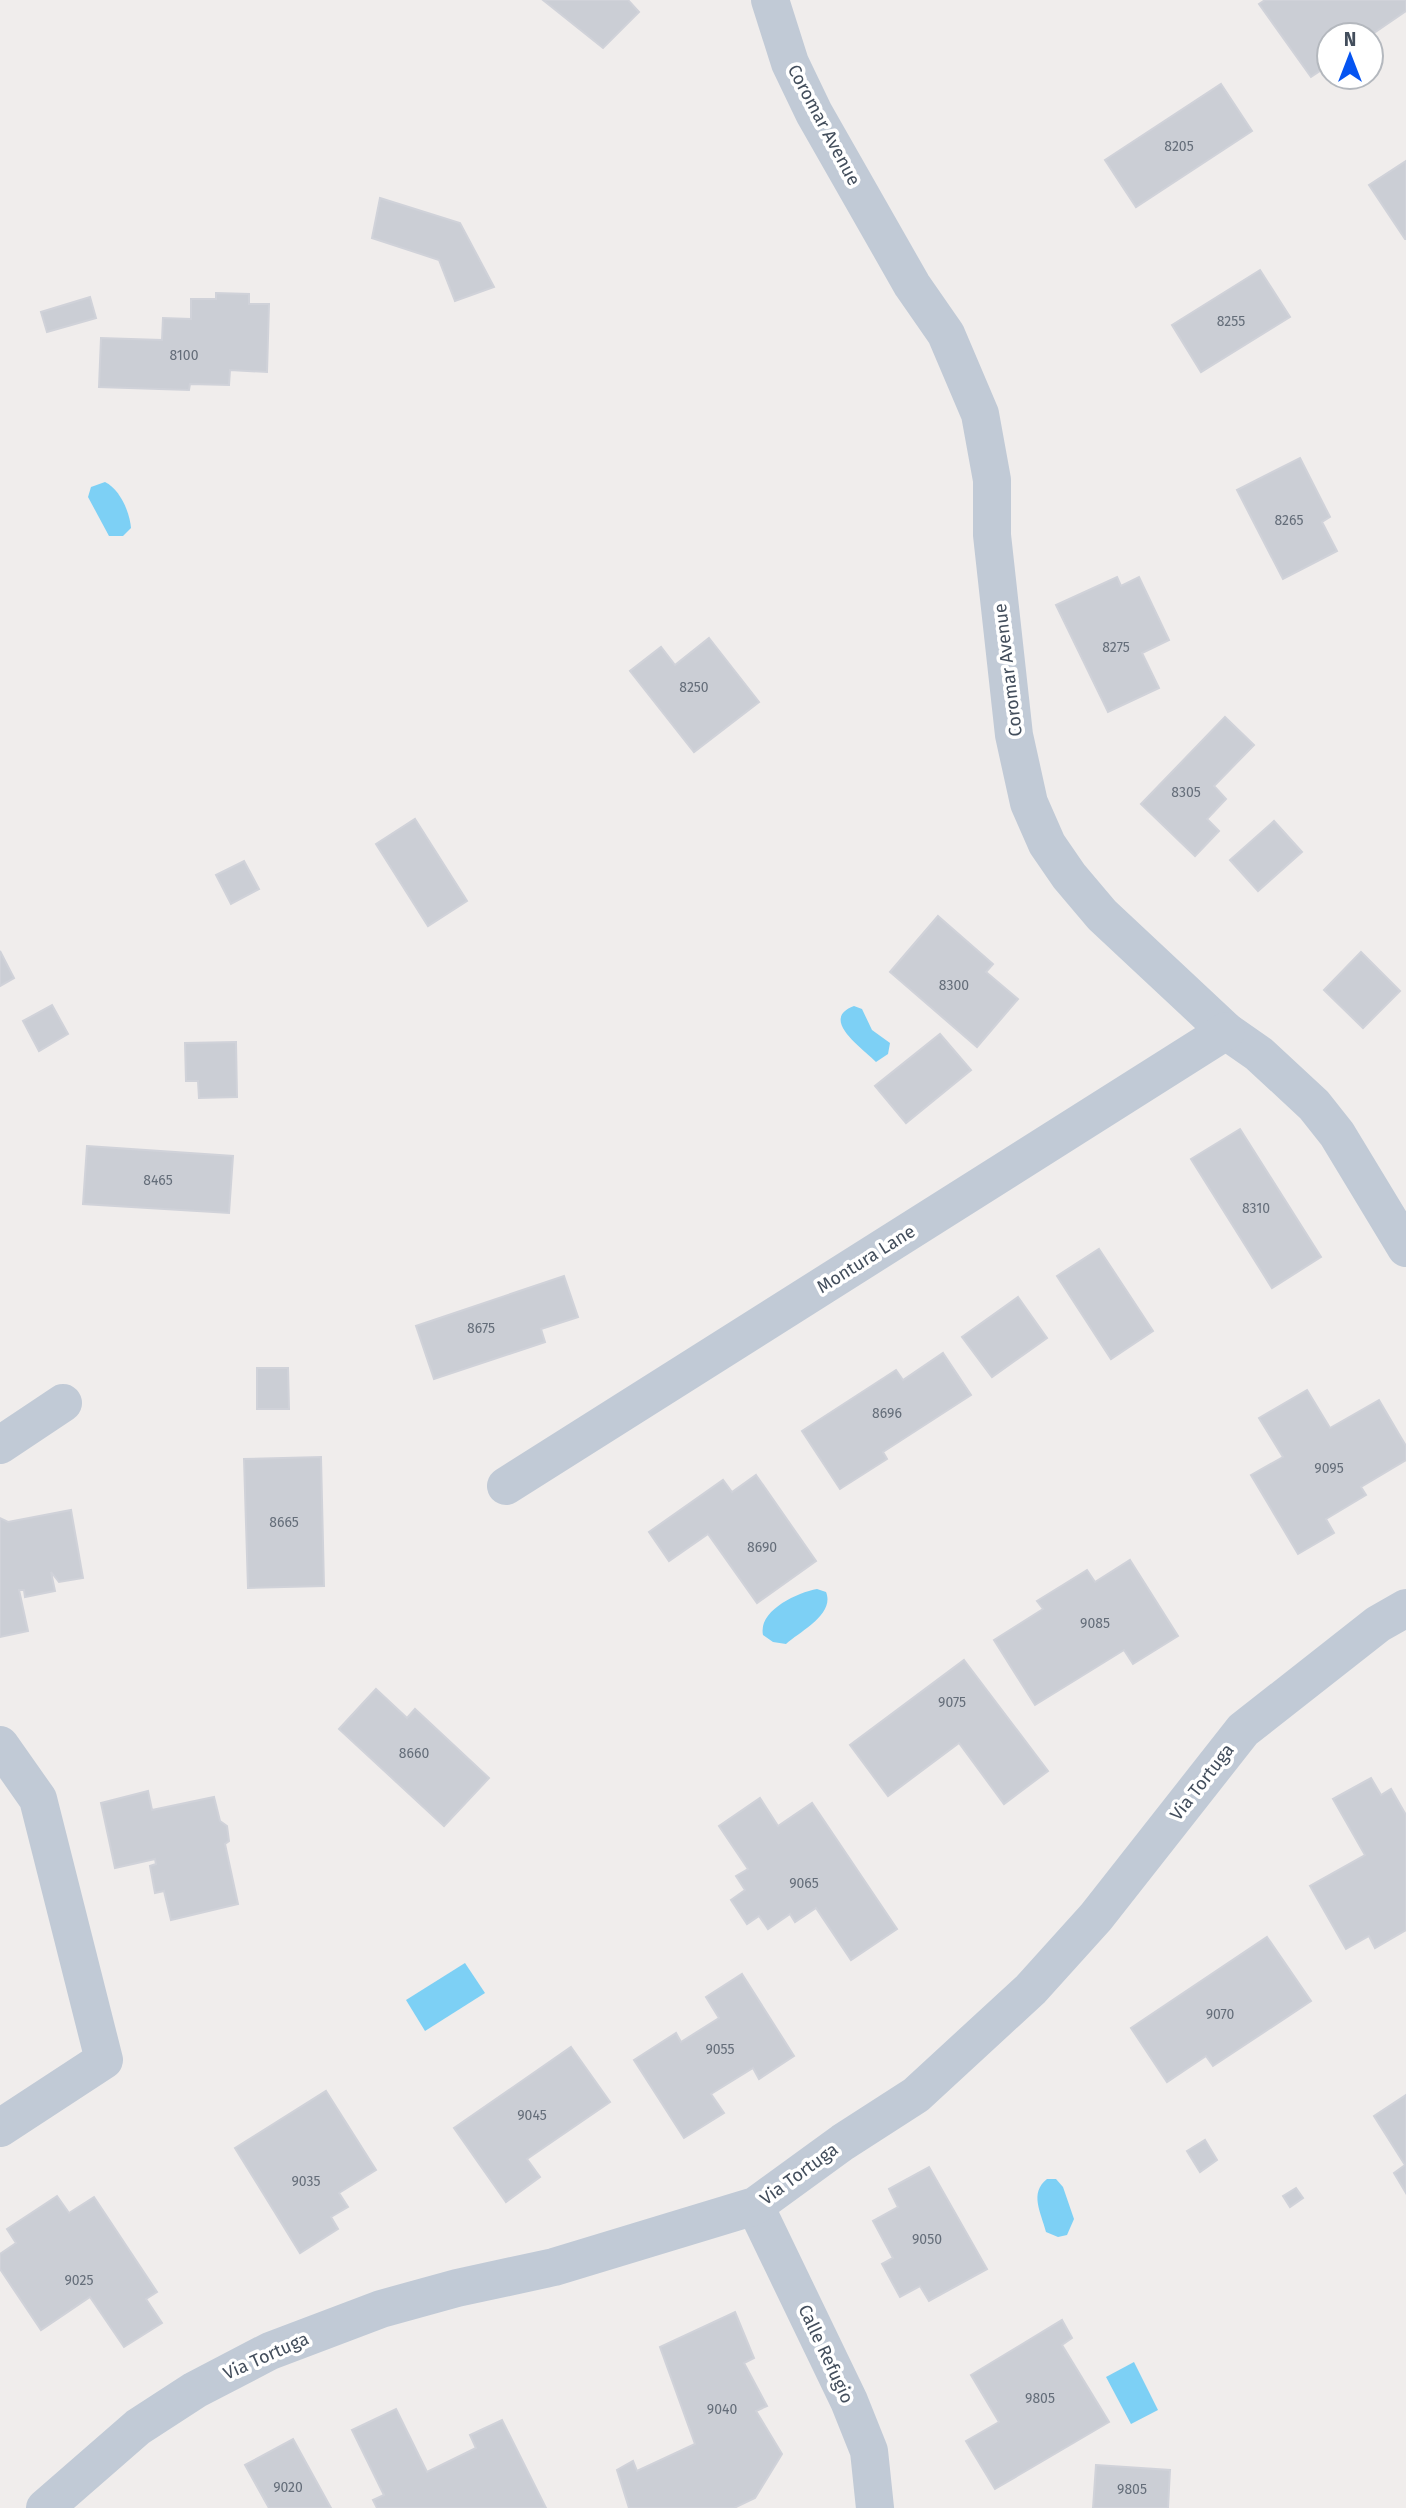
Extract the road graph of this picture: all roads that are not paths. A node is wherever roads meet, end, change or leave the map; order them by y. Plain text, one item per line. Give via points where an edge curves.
1 (770, 0) edge
2 (1226, 1031) junction
3 (1403, 1234) edge
4 (63, 1404) dead end
5 (0, 1445) edge
6 (506, 1486) dead end
7 (1406, 1608) edge
8 (0, 1745) edge
9 (0, 2128) edge
10 (755, 2206) junction
11 (45, 2508) edge
12 (875, 2508) edge

1 - 2 street, Coromar Avenue via 790,63 814,113 912,285 946,334 980,414 992,480 992,535 1014,736 1029,803 1047,844 1102,915
2 - 3 street, Coromar Avenue via 1269,1062 1314,1105
2 - 6 street, Montura Lane
4 - 5 street
7 - 10 street, Via Tortuga via 1378,1624 1243,1730 1096,1917 1031,1989 916,2095
8 - 9 street via 38,1799 104,2060
10 - 11 street, Via Tortuga via 554,2267 381,2309 270,2351 195,2390 138,2427
10 - 12 street, Calle Refugio via 869,2451

